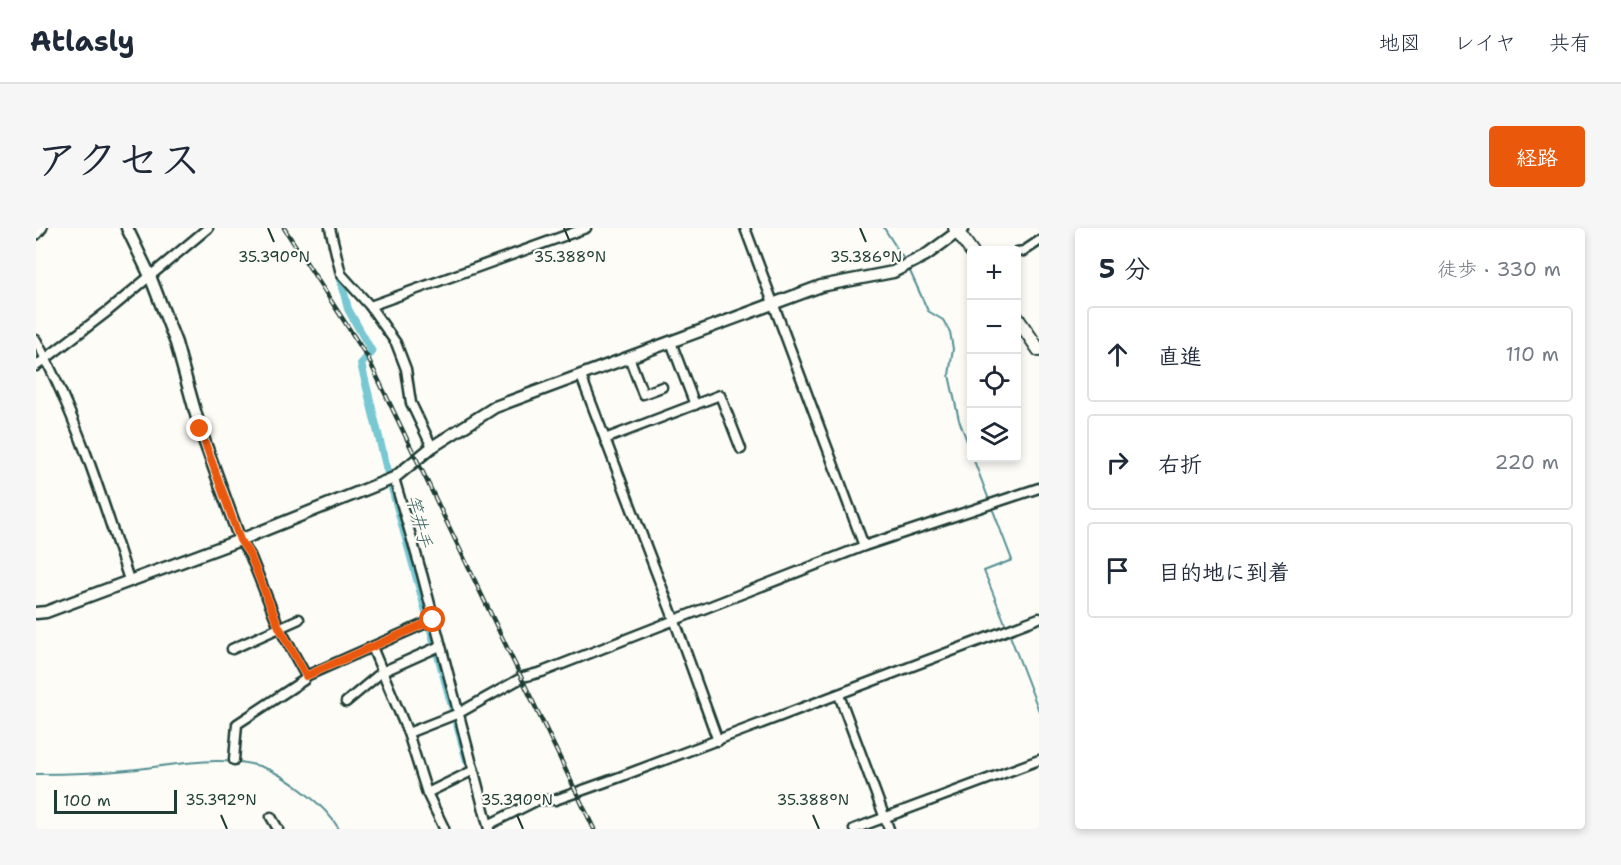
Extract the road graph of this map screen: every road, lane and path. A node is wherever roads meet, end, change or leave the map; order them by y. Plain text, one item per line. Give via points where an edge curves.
1 (42, 228) edge
2 (127, 228) edge
3 (208, 228) edge
4 (330, 228) edge
5 (586, 228) edge
6 (745, 228) edge
7 (958, 229) edge
8 (36, 235) edge
9 (1039, 241) edge
10 (968, 246) edge
11 (1021, 251) edge
12 (150, 276) junction
13 (774, 303) junction
14 (370, 306) junction
15 (1021, 324) edge
16 (36, 340) edge
17 (671, 342) junction
18 (1039, 350) edge
19 (629, 357) junction
20 (46, 360) junction
21 (36, 366) edge
22 (581, 376) junction
23 (662, 387) dead end
24 (695, 405) junction
25 (605, 439) junction
26 (432, 447) junction
27 (741, 449) dead end
28 (394, 478) junction
29 (1039, 488) edge
30 (240, 540) junction
31 (864, 546) junction
32 (129, 580) junction
33 (36, 613) edge
34 (1039, 618) edge
35 (299, 619) dead end
36 (674, 619) junction
37 (433, 620) junction
38 (279, 627) junction
39 (440, 646) junction
40 (372, 647) junction
41 (232, 649) dead end
42 (382, 672) junction
43 (306, 676) junction
44 (839, 695) junction
45 (346, 702) dead end
46 (459, 713) junction
47 (408, 733) junction
48 (718, 741) junction
49 (234, 760) dead end
50 (1039, 760) edge
51 (474, 770) junction
52 (427, 793) junction
53 (271, 817) dead end
54 (884, 817) junction
55 (488, 827) edge
56 (444, 828) edge
57 (278, 829) edge
58 (854, 829) edge
59 (889, 829) edge

1 - 8 street
2 - 12 street
3 - 12 street
4 - 14 street via 341,274
5 - 14 street
6 - 13 street
7 - 10 main road
7 - 13 street via 926,255 893,272 821,286
9 - 11 street
12 - 20 street
12 - 30 street
13 - 17 street
13 - 31 street
14 - 26 street via 396,343 406,369 411,403
15 - 18 main road
16 - 20 street
17 - 19 street
17 - 24 street
19 - 22 street
19 - 23 street via 643,394
20 - 21 street
20 - 32 street via 86,453
22 - 25 street
22 - 26 street via 495,407
24 - 25 street
24 - 27 street via 720,395
25 - 36 street
26 - 28 street
28 - 30 street
28 - 37 street
29 - 31 street
30 - 32 street
30 - 38 street
31 - 36 street
32 - 33 street
34 - 44 street
35 - 38 street
36 - 46 street via 523,677
36 - 48 street
37 - 39 street
37 - 40 street
38 - 41 street
38 - 43 street
39 - 42 street
39 - 46 street
40 - 42 street
40 - 43 street
42 - 45 street
42 - 47 street
43 - 49 street via 237,724
44 - 48 street
44 - 54 street
46 - 47 street
46 - 51 street
47 - 52 street
48 - 55 street via 574,794 538,800
50 - 54 street
51 - 52 street
51 - 55 street
52 - 56 street
53 - 57 street
54 - 58 street
54 - 59 street

